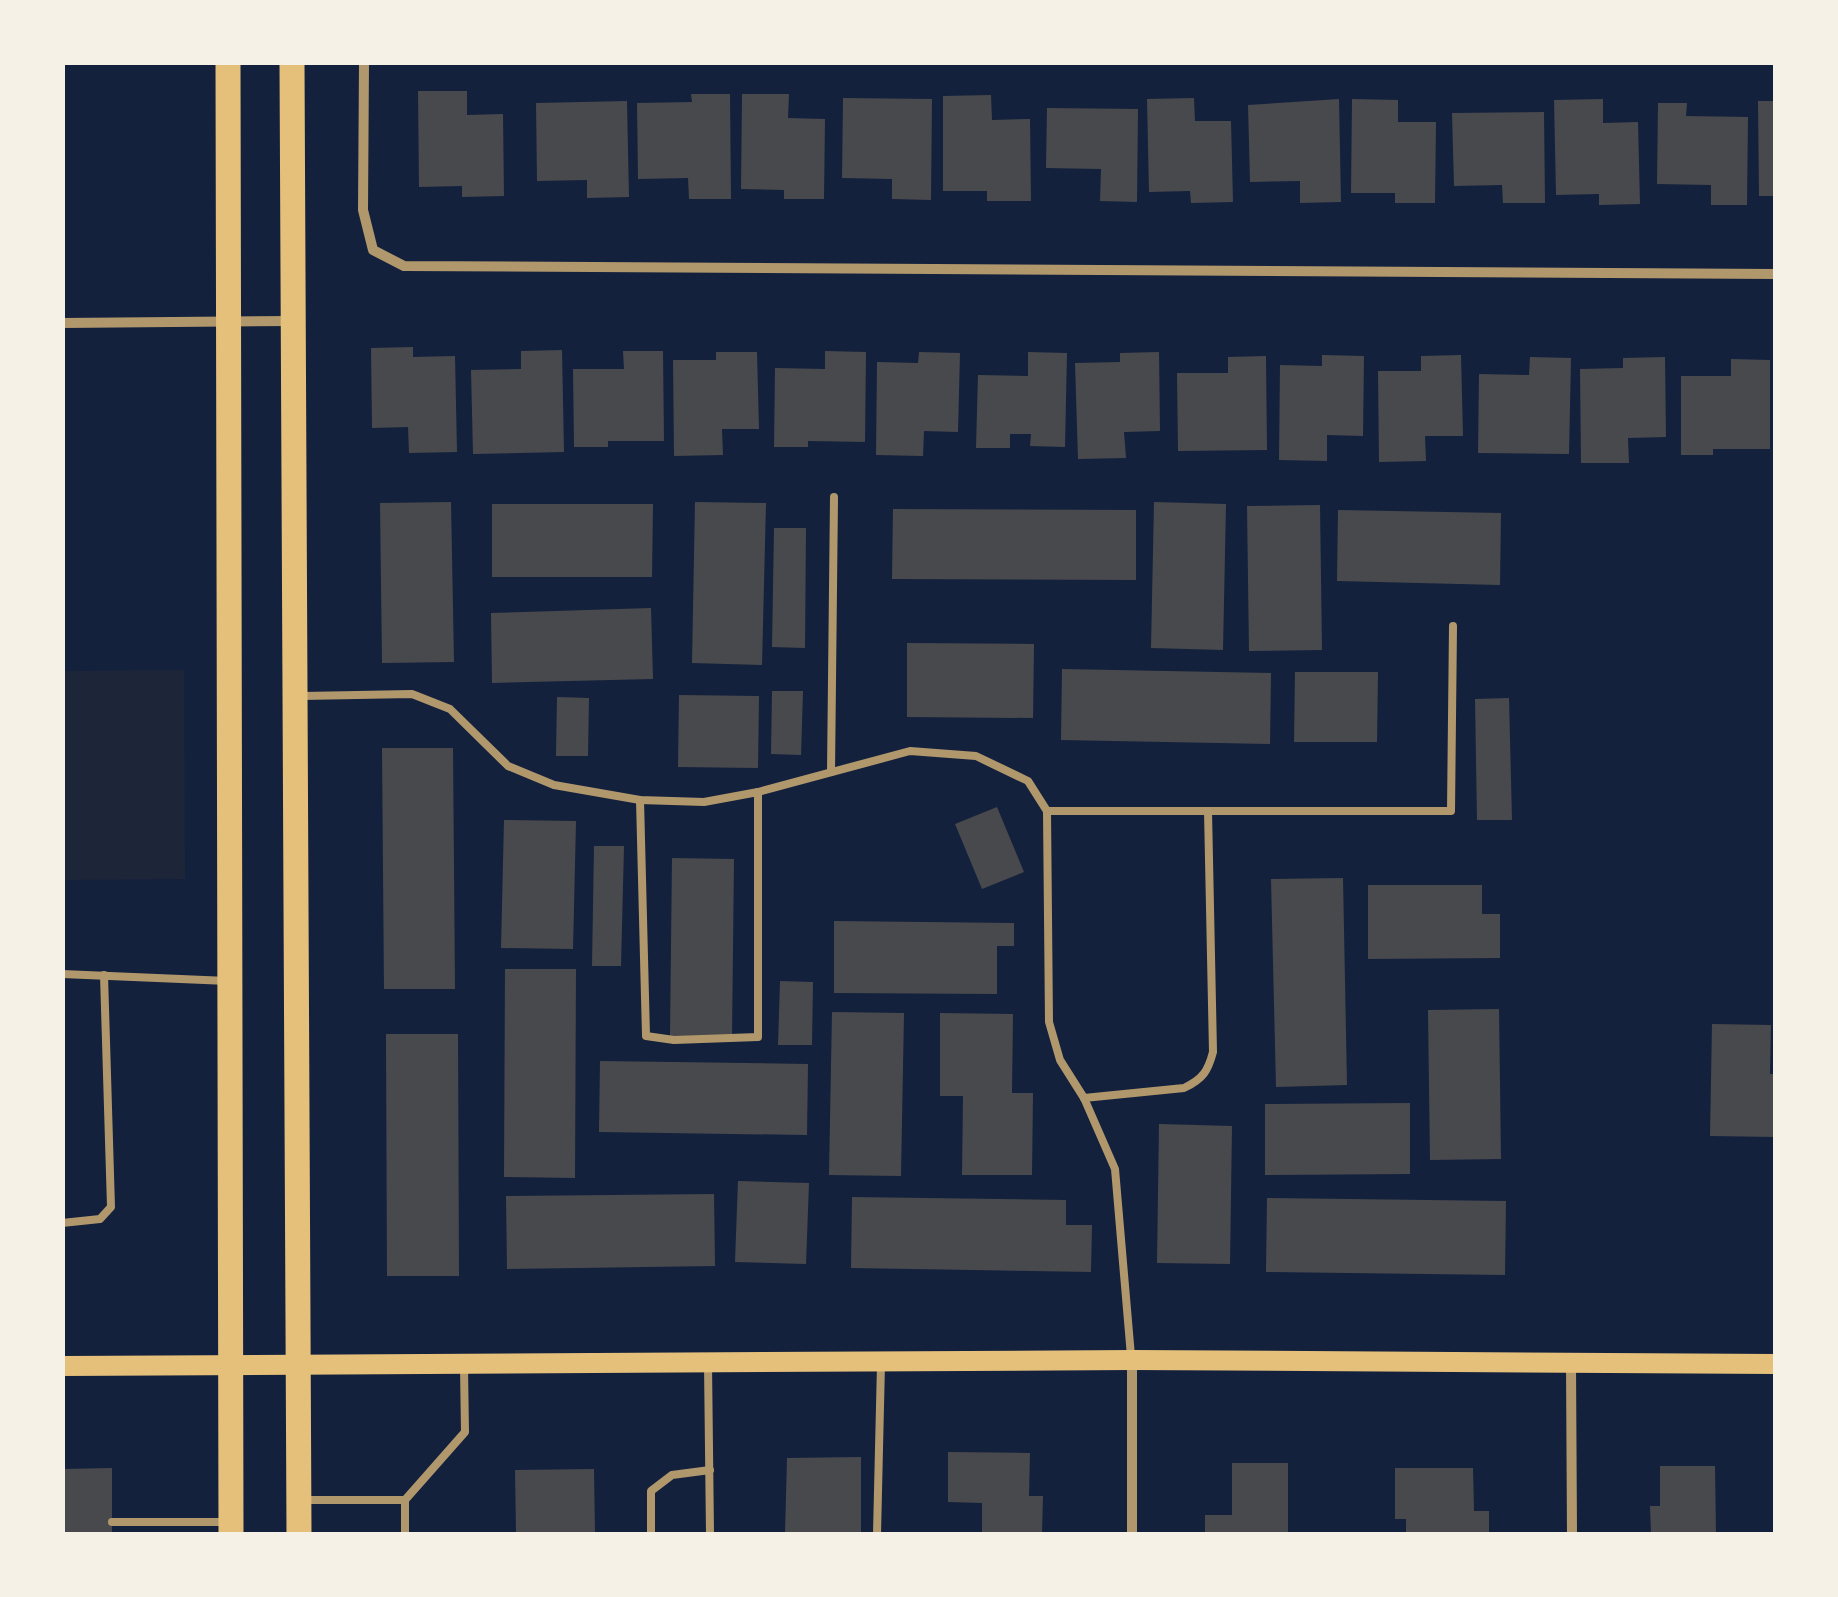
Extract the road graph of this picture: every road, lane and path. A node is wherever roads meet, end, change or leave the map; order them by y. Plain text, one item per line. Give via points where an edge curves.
1 (228, 62) edge
2 (292, 62) edge
3 (364, 62) edge
4 (1776, 274) edge
5 (292, 321) junction
6 (228, 322) junction
7 (62, 323) edge
8 (834, 497) dead end
9 (1453, 626) dead end
10 (294, 696) junction
11 (831, 772) junction
12 (758, 792) junction
13 (640, 800) junction
14 (1047, 811) junction
15 (1208, 811) junction
16 (62, 974) edge
17 (104, 975) junction
18 (229, 981) junction
19 (1084, 1098) junction
20 (62, 1222) edge
21 (1132, 1360) junction
22 (881, 1362) junction
23 (708, 1363) junction
24 (1571, 1364) junction
25 (1776, 1364) edge
26 (464, 1365) junction
27 (62, 1366) edge
28 (230, 1366) junction
29 (298, 1366) junction
30 (710, 1470) junction
31 (299, 1500) junction
32 (405, 1500) junction
33 (112, 1522) dead end
34 (136, 1522) junction
35 (231, 1528) edge
36 (136, 1534) edge
37 (299, 1534) edge
38 (405, 1534) edge
39 (651, 1534) edge
40 (710, 1534) edge
41 (877, 1534) edge
42 (1132, 1534) edge
43 (1572, 1534) edge

1 - 6 main road
2 - 5 main road
3 - 4 street via 363,210 372,250 404,266
5 - 6 street
5 - 10 main road
6 - 7 street
6 - 18 main road
8 - 11 lane
9 - 15 lane via 1451,811
10 - 13 lane via 412,694 450,709 508,766 554,785
10 - 29 main road
11 - 12 lane
11 - 14 lane via 910,751 976,756 1028,781
12 - 13 lane via 704,802
12 - 13 lane via 758,1037 646,1036
14 - 15 lane
14 - 19 lane via 1049,1022 1060,1060
15 - 19 lane via 1208,1071 1184,1088
16 - 17 lane
17 - 18 lane
17 - 20 lane via 110,1206 100,1219
18 - 28 main road
19 - 21 lane via 1116,1170
21 - 22 main road
21 - 24 main road
21 - 42 street
22 - 23 main road
22 - 41 lane
23 - 26 main road
23 - 30 lane
24 - 25 main road
24 - 43 street
26 - 29 main road
26 - 32 lane via 466,1432
27 - 28 main road
28 - 29 main road
28 - 35 main road
29 - 31 main road
30 - 39 lane via 672,1475 651,1490
30 - 40 lane
31 - 32 lane
31 - 37 main road
32 - 38 lane
33 - 34 lane
34 - 35 lane
34 - 36 lane

